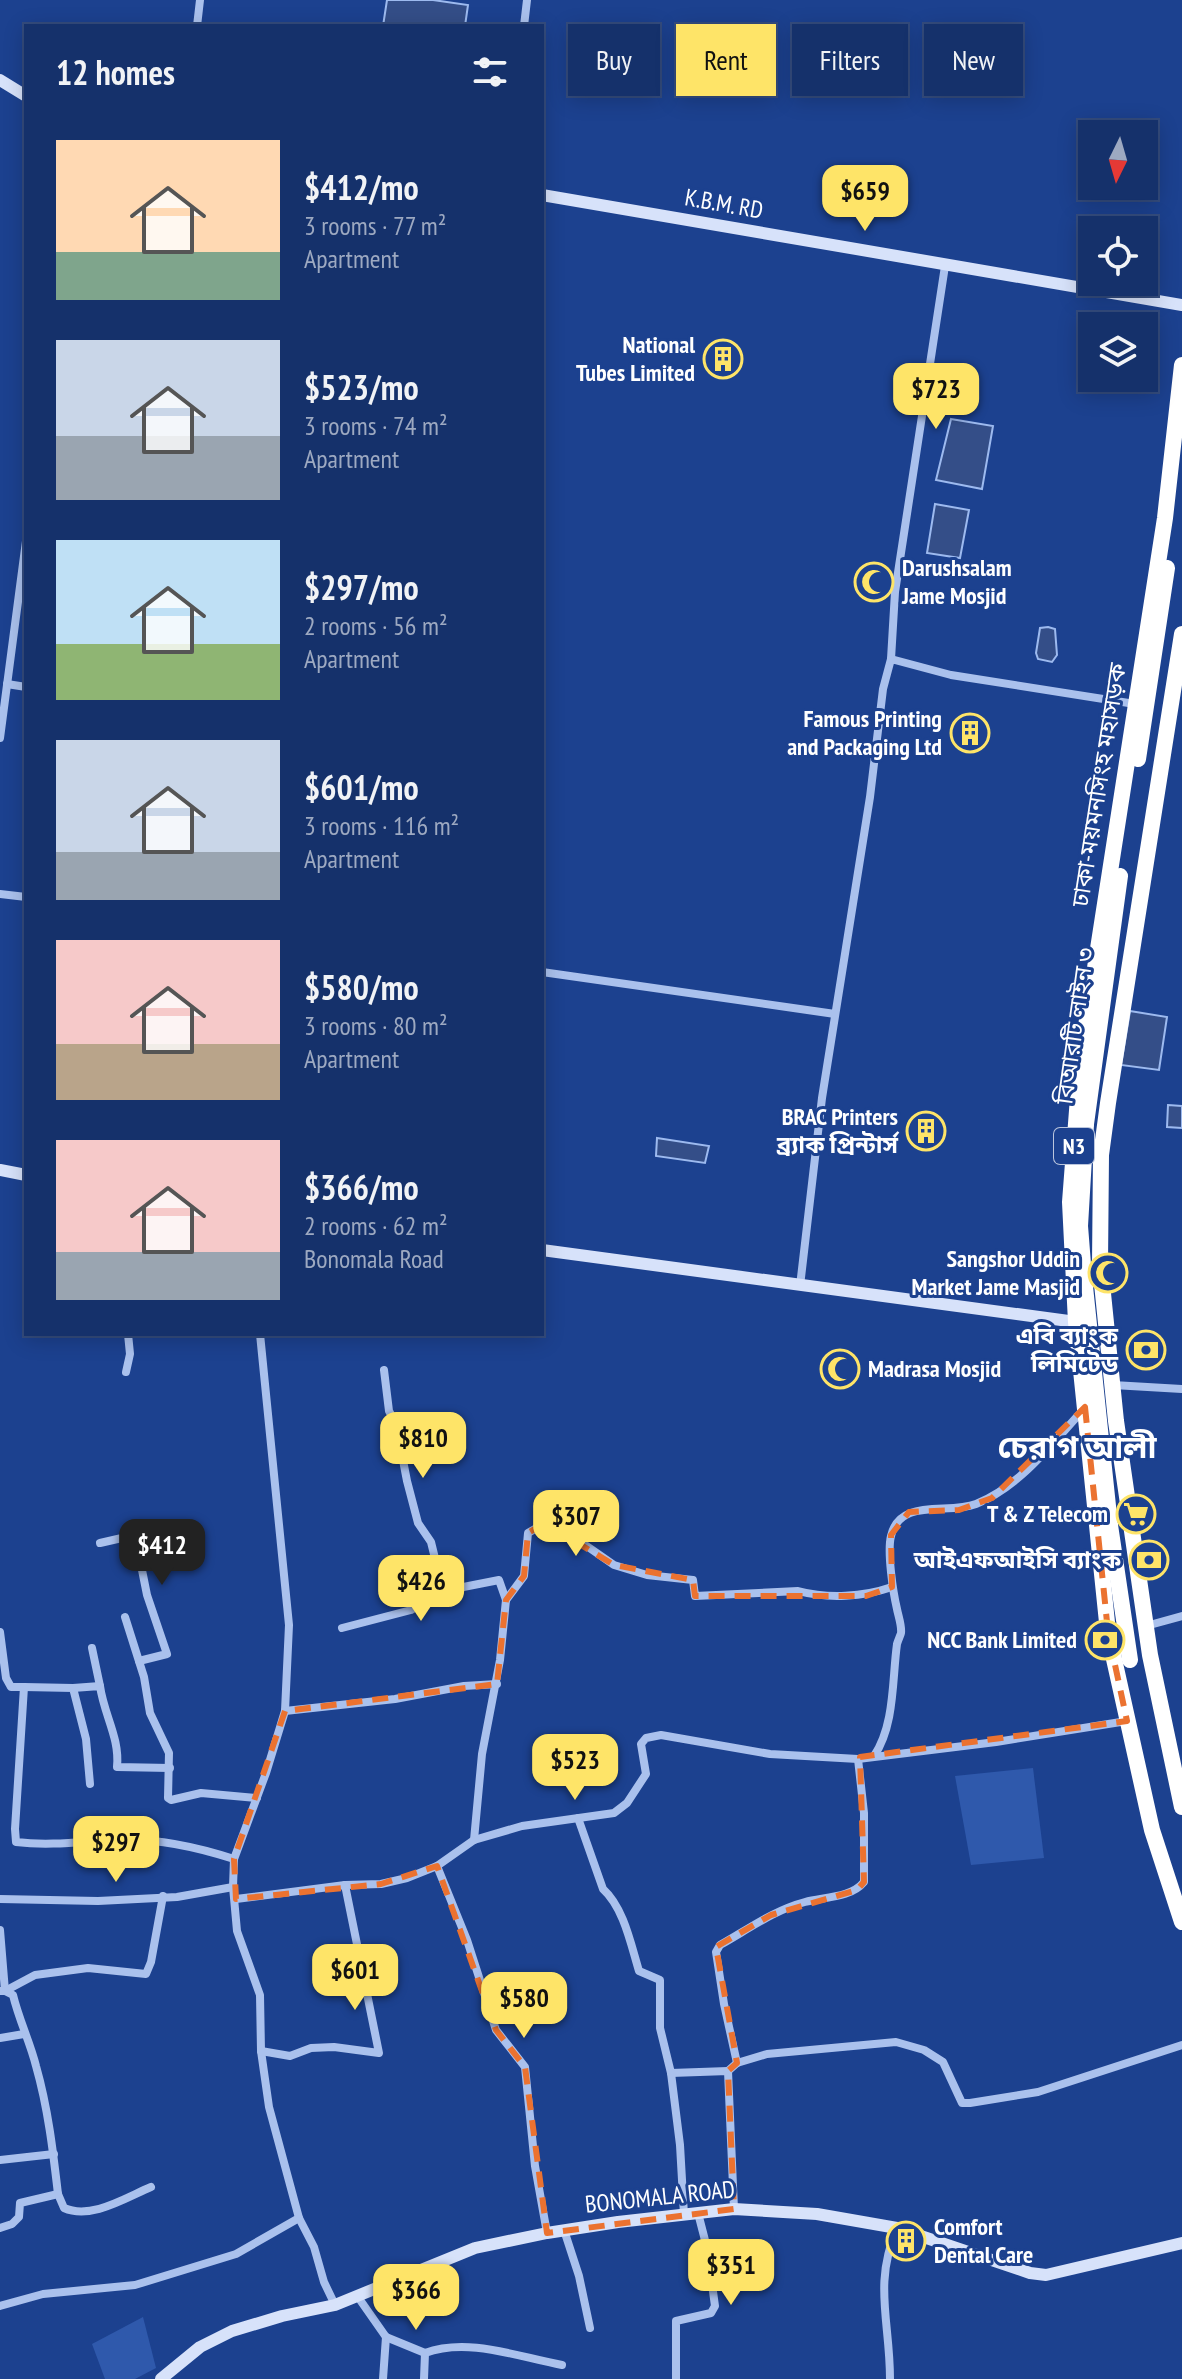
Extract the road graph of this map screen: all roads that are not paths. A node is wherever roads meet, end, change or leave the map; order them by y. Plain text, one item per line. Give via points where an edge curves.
1 (200, 0) edge
2 (527, 0) edge
3 (197, 24) edge
4 (524, 24) edge
5 (0, 80) edge
6 (24, 95) edge
7 (544, 195) edge
8 (945, 266) junction
9 (1182, 305) edge
10 (1182, 365) edge
11 (1182, 448) edge
12 (24, 556) edge
13 (1182, 634) edge
14 (891, 659) junction
15 (7, 684) junction
16 (24, 687) edge
17 (1135, 704) junction
18 (0, 738) edge
19 (0, 894) edge
20 (24, 897) edge
21 (544, 972) edge
22 (835, 1014) junction
23 (0, 1170) edge
24 (24, 1175) edge
25 (544, 1250) edge
26 (800, 1286) junction
27 (1076, 1322) junction
28 (128, 1336) edge
29 (260, 1336) edge
30 (384, 1370) dead end
31 (126, 1372) dead end
32 (1113, 1385) junction
33 (1182, 1389) edge
34 (1085, 1407) junction
35 (100, 1543) dead end
36 (892, 1587) junction
37 (443, 1591) junction
38 (506, 1600) junction
39 (1182, 1616) edge
40 (125, 1617) dead end
41 (1146, 1626) junction
42 (342, 1628) dead end
43 (0, 1632) edge
44 (92, 1648) dead end
45 (1130, 1660) dead end
46 (139, 1661) junction
47 (497, 1684) junction
48 (100, 1686) junction
49 (24, 1687) junction
50 (73, 1688) junction
51 (285, 1711) junction
52 (1127, 1721) junction
53 (1174, 1742) edge
54 (874, 1756) junction
55 (858, 1759) junction
56 (170, 1768) junction
57 (90, 1784) dead end
58 (257, 1798) junction
59 (1182, 1807) edge
60 (578, 1818) junction
61 (474, 1840) junction
62 (234, 1859) junction
63 (437, 1866) junction
64 (345, 1885) junction
65 (233, 1887) junction
66 (163, 1896) junction
67 (0, 1899) edge
68 (236, 1899) junction
69 (1182, 1922) edge
70 (0, 1930) edge
71 (3, 1991) edge
72 (24, 2034) junction
73 (0, 2038) edge
74 (1182, 2045) edge
75 (261, 2051) junction
76 (737, 2063) junction
77 (728, 2071) junction
78 (671, 2073) junction
79 (54, 2154) junction
80 (0, 2160) edge
81 (151, 2187) dead end
82 (58, 2194) junction
83 (734, 2209) junction
84 (691, 2214) junction
85 (299, 2218) junction
86 (0, 2228) edge
87 (897, 2228) junction
88 (564, 2230) junction
89 (547, 2233) junction
90 (1182, 2243) edge
91 (358, 2297) junction
92 (335, 2305) junction
93 (0, 2306) edge
94 (590, 2328) dead end
95 (386, 2337) junction
96 (425, 2353) junction
97 (562, 2365) dead end
98 (161, 2379) edge
99 (383, 2379) edge
100 (424, 2379) edge
101 (676, 2379) edge
102 (890, 2379) edge

1 - 3 street
2 - 4 street
5 - 6 street
7 - 8 street, K.B.M. RD
8 - 9 street, K.B.M. RD
8 - 14 street via 895,592
10 - 17 highway, ঢাকা-ময়মনসিংহ মহাসড়ক / N3 via 1174,452
11 - 45 highway, বিআরটি লাইন ৩, bridge via 1082,1172 1084,1277
12 - 15 street
13 - 32 highway, N3 via 1101,1155 1100,1264
14 - 17 street via 951,675
14 - 22 street
15 - 16 street
15 - 18 street
17 - 27 highway, ঢাকা-ময়মনসিংহ মহাসড়ক / N3 via 1081,1058 1070,1202
19 - 20 street
21 - 22 street
22 - 26 street
23 - 24 street
25 - 26 street
26 - 27 street
27 - 34 highway, ঢাকা-ময়মনসিংহ মহাসড়ক / N3
28 - 31 street
29 - 51 street via 289,1625
30 - 37 street via 389,1411 418,1523 431,1542
32 - 33 street
32 - 41 highway, N3
34 - 36 street via 1022,1475 992,1498 959,1510 909,1512 891,1535
34 - 52 highway, ঢাকা-ময়মনসিংহ মহাসড়ক / N3 via 1108,1632
35 - 46 street via 135,1535 167,1654
36 - 38 street via 866,1596 798,1591 695,1596 693,1580 614,1565 545,1523 528,1533 524,1576
36 - 54 street via 901,1633 887,1728
37 - 38 street via 499,1580
37 - 42 street via 411,1610
38 - 47 street
39 - 41 street
40 - 46 street
41 - 53 highway, N3
43 - 49 street via 6,1678 11,1687
44 - 48 street
46 - 56 street
47 - 51 street
47 - 61 street via 482,1754
48 - 50 street
48 - 56 street via 118,1748 117,1767
49 - 50 street
49 - 62 street via 16,1842 51,1846 139,1841 195,1846
50 - 57 street
51 - 58 street
52 - 54 street
52 - 69 highway, ঢাকা-ময়মনসিংহ মহাসড়ক / N3 via 1152,1830
53 - 59 highway, N3
54 - 55 street
55 - 60 street via 770,1754 661,1735 646,1738 641,1744 646,1774 627,1803 614,1813
55 - 76 street via 864,1882 857,1890 771,1915 716,1952
56 - 58 street via 169,1799 201,1793
58 - 62 street
60 - 61 street
60 - 78 street via 639,1971 660,1980 660,2028
61 - 63 street
62 - 65 street
63 - 64 street via 381,1884
63 - 89 street via 496,2030 525,2067
64 - 68 street
64 - 75 street via 379,2053 334,2047 290,2056
65 - 66 street
65 - 68 street
66 - 67 street
66 - 71 street via 146,1974 88,1968 35,1975
68 - 75 street via 237,1931 260,1995
70 - 71 street
71 - 72 street via 13,1995
72 - 73 street
72 - 79 street
74 - 76 street via 1038,2092 970,2103 958,2097 943,2062 896,2042 767,2054
75 - 85 street via 269,2107
76 - 77 street
77 - 78 street
77 - 83 street
78 - 84 street
79 - 80 street
79 - 82 street
81 - 82 street via 74,2213 64,2208
82 - 86 street via 20,2203 19,2217
83 - 84 street, BONOMALA ROAD
83 - 87 street, BONOMALA ROAD via 817,2214
84 - 88 street, BONOMALA ROAD
84 - 101 street via 707,2248 715,2306 711,2313 676,2321
85 - 92 street
85 - 93 street via 236,2254 135,2285 43,2294
87 - 90 street, BONOMALA ROAD via 1046,2275
87 - 102 street via 882,2287
88 - 89 street, BONOMALA ROAD
88 - 94 street
89 - 91 street, BONOMALA ROAD via 475,2248
91 - 92 street, BONOMALA ROAD
91 - 95 street
92 - 98 street, BONOMALA ROAD via 232,2331 200,2347
95 - 96 street
95 - 99 street
96 - 97 street via 460,2345
96 - 100 street

